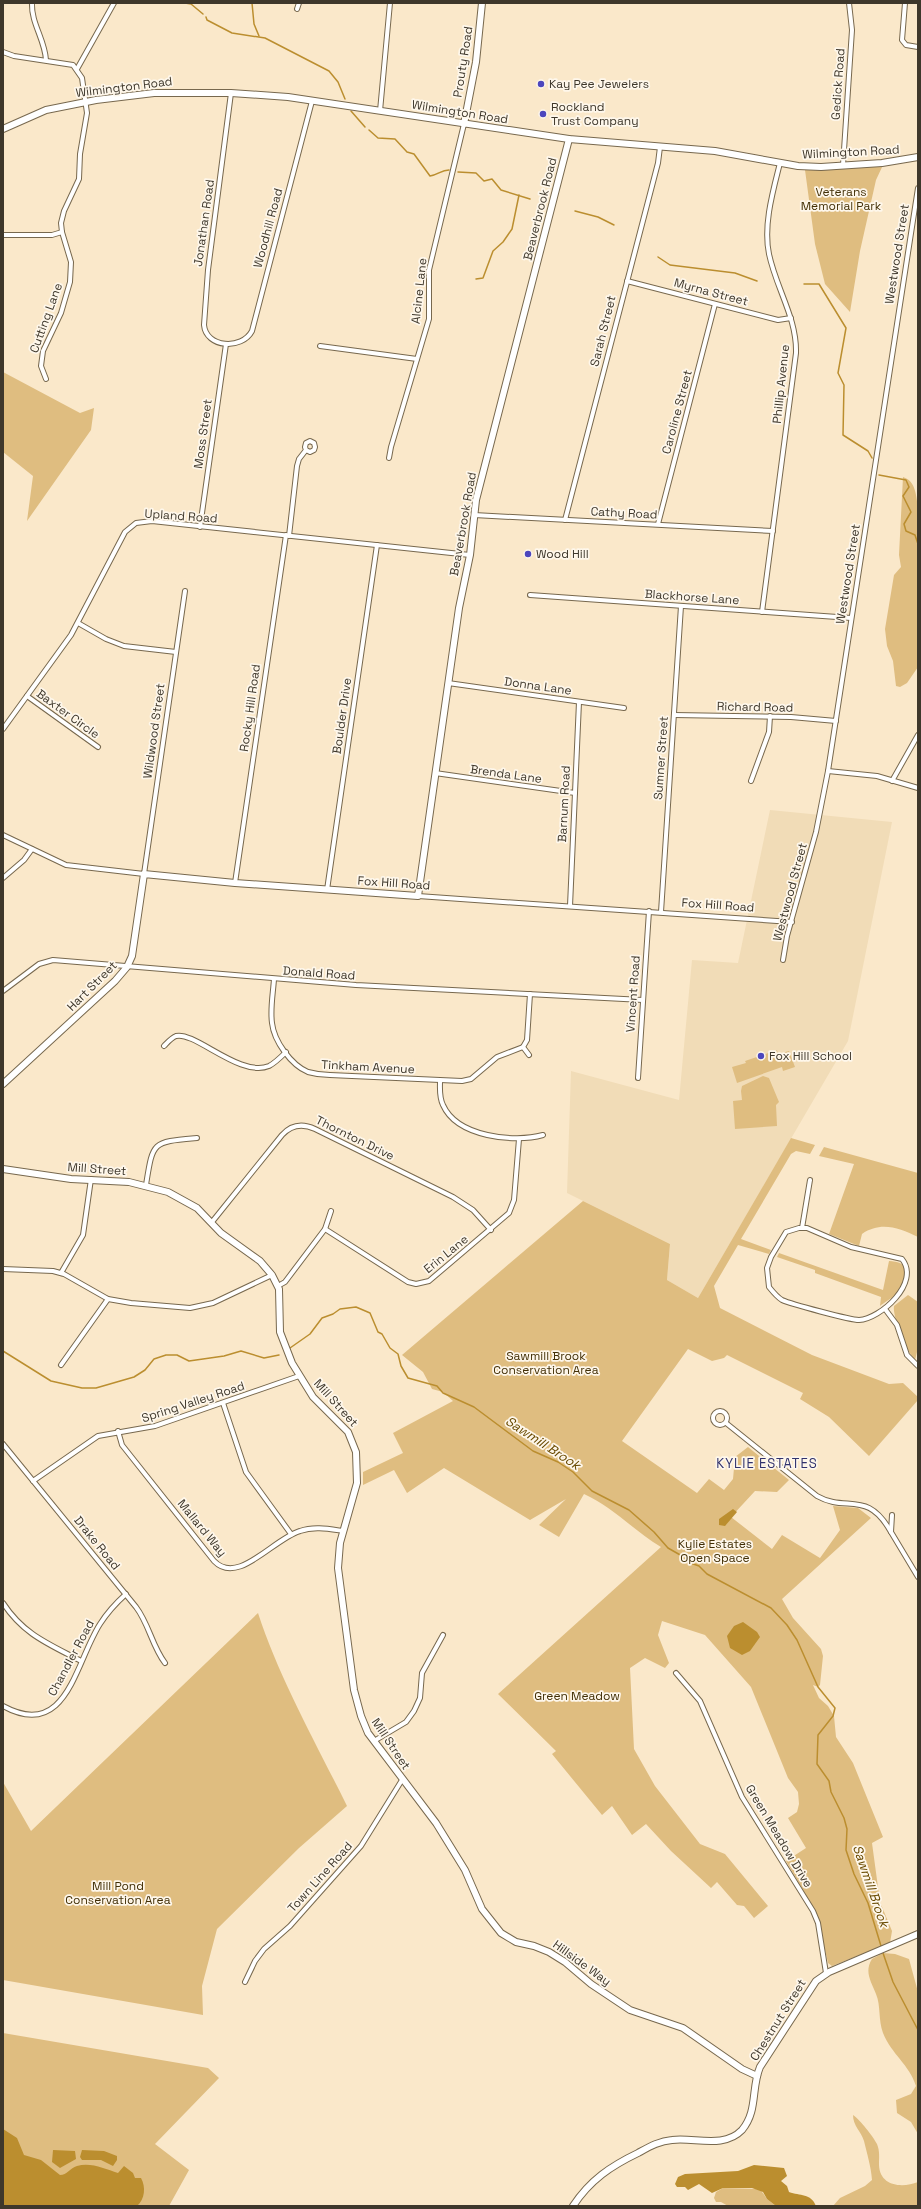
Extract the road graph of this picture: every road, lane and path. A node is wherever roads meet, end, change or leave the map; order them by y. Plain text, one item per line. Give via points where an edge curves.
1 (32, 3) edge
2 (114, 3) edge
3 (299, 3) edge
4 (390, 3) edge
5 (482, 3) edge
6 (849, 3) edge
7 (905, 3) edge
8 (297, 9) dead end
9 (918, 47) edge
10 (3, 52) edge
11 (46, 60) junction
12 (77, 69) junction
13 (231, 93) junction
14 (312, 101) junction
15 (86, 102) junction
16 (380, 111) junction
17 (464, 124) junction
18 (3, 129) edge
19 (569, 139) junction
20 (660, 147) junction
21 (918, 157) edge
22 (780, 163) junction
23 (843, 166) junction
24 (918, 188) edge
25 (62, 232) junction
26 (3, 234) edge
27 (627, 281) junction
28 (715, 304) junction
29 (791, 318) junction
30 (226, 344) junction
31 (320, 346) dead end
32 (417, 359) junction
33 (46, 379) dead end
34 (306, 450) dead end
35 (389, 458) dead end
36 (474, 515) junction
37 (565, 520) junction
38 (658, 524) junction
39 (200, 527) junction
40 (773, 530) junction
41 (287, 536) junction
42 (377, 545) junction
43 (470, 555) junction
44 (185, 591) dead end
45 (530, 595) dead end
46 (681, 606) junction
47 (762, 612) junction
48 (851, 618) junction
49 (78, 623) junction
50 (176, 652) junction
51 (448, 683) junction
52 (27, 696) junction
53 (579, 702) junction
54 (624, 708) dead end
55 (674, 715) junction
56 (770, 716) junction
57 (836, 720) junction
58 (3, 729) edge
59 (918, 735) edge
60 (98, 747) dead end
61 (828, 771) junction
62 (435, 774) junction
63 (751, 781) dead end
64 (892, 781) junction
65 (918, 788) edge
66 (575, 794) junction
67 (3, 835) edge
68 (32, 849) junction
69 (144, 874) junction
70 (3, 878) edge
71 (235, 883) junction
72 (327, 890) junction
73 (418, 896) junction
74 (570, 906) junction
75 (649, 911) junction
76 (661, 912) junction
77 (792, 922) junction
78 (783, 960) dead end
79 (127, 967) junction
80 (274, 980) junction
81 (3, 991) edge
82 (530, 994) junction
83 (643, 1000) junction
84 (164, 1046) dead end
85 (523, 1047) junction
86 (286, 1052) junction
87 (529, 1055) dead end
88 (638, 1078) dead end
89 (440, 1081) junction
90 (3, 1084) edge
91 (543, 1135) dead end
92 (197, 1138) dead end
93 (518, 1139) junction
94 (3, 1169) edge
95 (91, 1179) junction
96 (810, 1180) dead end
97 (146, 1185) junction
98 (331, 1212) dead end
99 (212, 1222) junction
100 (802, 1228) junction
101 (325, 1229) junction
102 (491, 1230) junction
103 (3, 1269) edge
104 (912, 1272) dead end
105 (61, 1273) junction
106 (272, 1275) junction
107 (278, 1286) junction
108 (908, 1292) dead end
109 (108, 1299) junction
110 (885, 1309) junction
111 (61, 1365) dead end
112 (918, 1366) edge
113 (299, 1376) junction
114 (223, 1403) junction
115 (726, 1423) dead end
116 (118, 1431) junction
117 (3, 1444) edge
118 (33, 1481) junction
119 (892, 1515) dead end
120 (343, 1531) junction
121 (891, 1532) junction
122 (291, 1534) junction
123 (918, 1577) edge
124 (126, 1594) junction
125 (3, 1604) edge
126 (443, 1635) dead end
127 (81, 1661) junction
128 (165, 1663) dead end
129 (676, 1673) dead end
130 (3, 1706) edge
131 (374, 1741) junction
132 (402, 1780) junction
133 (409, 1788) joint
134 (918, 1934) edge
135 (826, 1973) junction
136 (245, 1982) dead end
137 (757, 2076) junction
138 (573, 2206) edge

1 - 11 street via 33,16 44,44
2 - 12 street
3 - 8 street
4 - 16 street
5 - 17 street, Prouty Road via 476,62
6 - 23 street, Gedick Road via 852,30
7 - 9 street via 901,34 904,43
10 - 11 street
11 - 12 street via 69,63
12 - 15 street, Cutting Lane via 82,78
13 - 14 street, Wilmington Road via 272,95
13 - 15 street, Wilmington Road via 154,93
13 - 30 street, Jonathan Road via 208,270 204,325 210,338
14 - 16 street, Wilmington Road
14 - 30 street, Woodhill Road via 252,331 245,340
15 - 18 street, Wilmington Road via 46,110
15 - 25 street, Cutting Lane via 79,179 63,214
16 - 17 street, Wilmington Road
17 - 19 street, Wilmington Road
17 - 32 street, Alcine Lane via 431,260 428,276 429,317
19 - 20 street, Wilmington Road
19 - 36 street, Beaverbrook Road
20 - 22 street, Wilmington Road via 715,151
20 - 27 street, Sarah Street
21 - 23 street, Wilmington Road
22 - 23 street, Wilmington Road via 809,167
22 - 29 street, Phillip Avenue via 770,207 767,244 772,268
24 - 48 street, Westwood Street
25 - 26 street via 52,235
25 - 33 street, Cutting Lane via 70,257 71,277 61,313 43,351 42,366
27 - 28 street, Myrna Street
27 - 37 street, Sarah Street
28 - 29 street, Myrna Street via 779,320
28 - 38 street, Caroline Street
29 - 40 street, Phillip Avenue via 796,354
30 - 39 street, Moss Street
31 - 32 street
32 - 35 street, Alcine Lane
34 - 41 street, Rocky Hill Road via 297,466
36 - 37 street, Cathy Road
36 - 43 street, Beaverbrook Road
37 - 38 street, Cathy Road
38 - 40 street, Cathy Road
39 - 41 street, Upland Road
39 - 49 street, Upland Road via 147,521 130,527
40 - 47 street, Phillip Avenue
41 - 42 street, Upland Road
41 - 71 street, Rocky Hill Road
42 - 43 street, Upland Road
42 - 72 street, Boulder Drive
43 - 51 street, Beaverbrook Road
44 - 50 street, Wildwood Street
45 - 46 street, Blackhorse Lane
46 - 47 street, Blackhorse Lane
46 - 55 street, Sumner Street
47 - 48 street, Blackhorse Lane
48 - 57 street, Westwood Street
49 - 50 street via 119,645
49 - 52 street, Upland Road
50 - 69 street, Wildwood Street
51 - 53 street, Donna Lane
51 - 62 street, Beaverbrook Road
52 - 58 street, Upland Road
52 - 60 street, Baxter Circle
53 - 54 street, Donna Lane
53 - 66 street, Barnum Road
55 - 56 street, Richard Road
55 - 76 street, Sumner Street
56 - 57 street, Richard Road
56 - 63 street via 770,729
57 - 61 street, Westwood Street
59 - 64 street
61 - 64 street via 877,776
61 - 77 street, Westwood Street via 816,832
62 - 66 street, Brenda Lane
62 - 73 street, Beaverbrook Road
64 - 65 street
66 - 74 street, Barnum Road
67 - 68 street, Fox Hill Road
68 - 69 street, Fox Hill Road via 66,865
68 - 70 street via 24,860
69 - 71 street, Fox Hill Road
69 - 79 street, Hart Street via 132,956
71 - 72 street, Fox Hill Road
72 - 73 street, Fox Hill Road
73 - 74 street, Fox Hill Road
74 - 75 street, Fox Hill Road
75 - 76 street, Fox Hill Road
75 - 83 street, Vincent Road
76 - 77 street, Fox Hill Road
77 - 78 street, Westwood Street
79 - 80 street, Donald Road
79 - 81 street, Donald Road via 48,961 37,965
79 - 90 street, Hart Street via 110,987
80 - 82 street, Donald Road
80 - 86 street, Tinkham Avenue via 272,1028
82 - 83 street, Donald Road
82 - 85 street via 527,1040
83 - 88 street, Vincent Road
84 - 86 street via 174,1037 185,1036 231,1060 259,1067 272,1064
85 - 87 street
85 - 89 street, Tinkham Avenue via 497,1057 469,1080
86 - 89 street, Tinkham Avenue via 299,1066 313,1073
89 - 93 street via 441,1100 452,1118 487,1136
91 - 93 street
92 - 97 street via 172,1141 156,1147 150,1156
93 - 102 street, Erin Lane via 513,1206 508,1216
94 - 95 street, Mill Street via 71,1179
95 - 97 street, Mill Street
95 - 105 street via 83,1235
96 - 100 street
97 - 99 street, Mill Street via 184,1199
98 - 101 street
99 - 102 street, Thornton Drive via 282,1135 299,1125 315,1129 452,1197 473,1210
99 - 106 street, Mill Street via 225,1236 263,1263
100 - 104 street via 851,1247 898,1257 906,1262
100 - 110 street via 786,1232 770,1257 767,1277 769,1287 774,1293 783,1300 852,1319 868,1318
101 - 102 street, Erin Lane via 404,1280 416,1284 434,1278
101 - 107 street via 285,1282
103 - 105 street
105 - 109 street
106 - 107 street, Mill Street
106 - 109 street via 213,1303 198,1307 160,1306
107 - 113 street, Mill Street via 280,1332
108 - 110 street
109 - 111 street
110 - 112 street via 897,1325 906,1355
113 - 114 street, Spring Valley Road
113 - 120 street, Mill Street via 316,1401 346,1429 354,1447 357,1483
114 - 116 street, Spring Valley Road via 155,1426
114 - 122 street via 246,1472
115 - 121 street via 817,1496 868,1507 883,1518
116 - 118 street, Spring Valley Road via 94,1438
116 - 122 street, Mallard Way via 123,1446 219,1566 241,1568
117 - 118 street, Drake Road
118 - 124 street, Drake Road
119 - 121 street
120 - 122 street, Mallard Way via 318,1528
120 - 131 street, Mill Street via 338,1568 354,1690 363,1722
121 - 123 street
124 - 127 street, Chandler Road via 99,1625
124 - 128 street, Drake Road via 142,1615
125 - 127 street via 25,1630
126 - 131 street via 422,1675 420,1698 414,1711 406,1722
127 - 130 street, Chandler Road via 63,1698 49,1711 27,1716
129 - 135 street, Green Meadow Drive via 700,1701 742,1797 813,1911 818,1923
131 - 132 street, Mill Street
132 - 133 street, Mill Street
132 - 136 street, Town Line Road via 361,1846 290,1926 264,1949
133 - 137 street, Hillside Way via 449,1843 466,1872 480,1905 501,1933 516,1942 549,1952 630,2010 683,2028 742,2069
134 - 135 street, Chestnut Street
135 - 137 street, Chestnut Street via 814,1982 767,2054
137 - 138 street, Chestnut Street via 752,2112 737,2134 717,2140 674,2139 658,2143 603,2172

